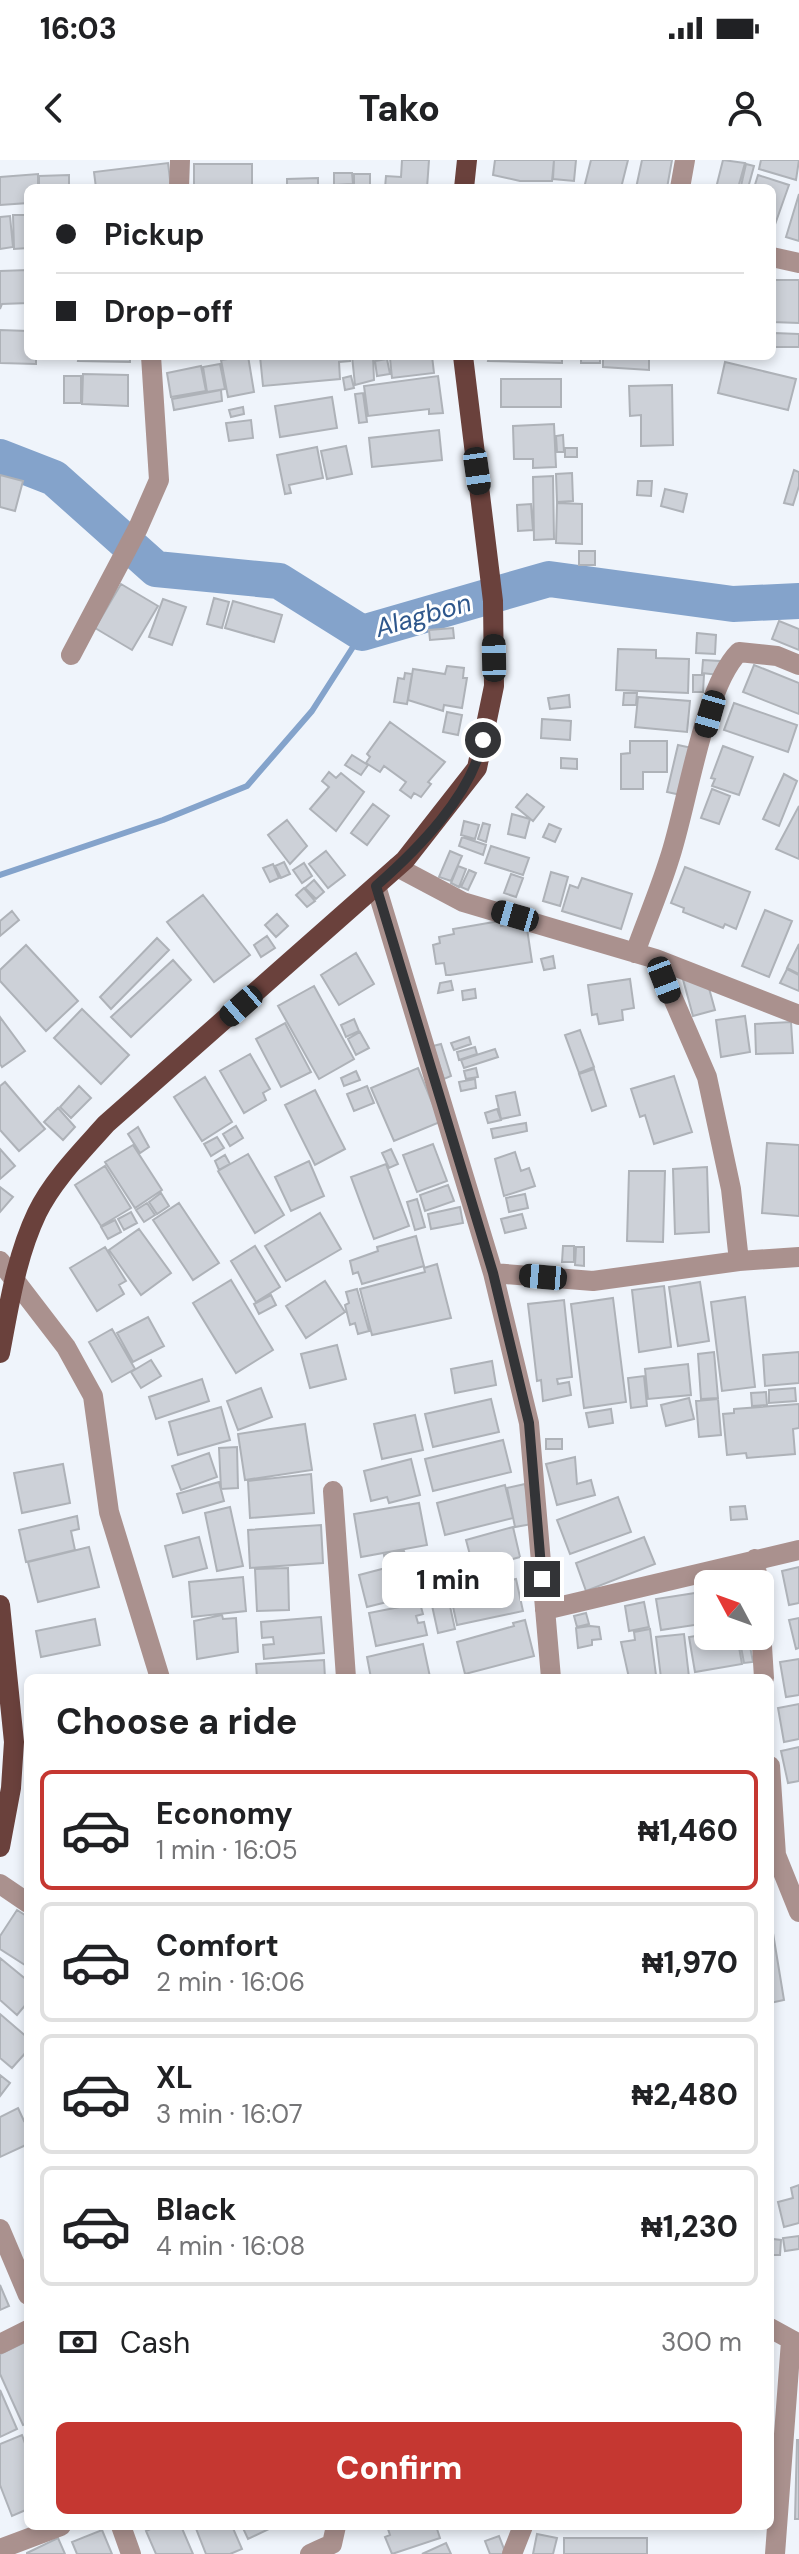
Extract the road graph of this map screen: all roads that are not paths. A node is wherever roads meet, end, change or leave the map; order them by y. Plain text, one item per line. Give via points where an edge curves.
1 (180, 160) edge
2 (467, 160) edge
3 (685, 160) edge
4 (179, 184) edge
5 (465, 184) edge
6 (681, 184) edge
7 (776, 258) edge
8 (799, 263) edge
9 (151, 360) edge
10 (464, 360) edge
11 (71, 655) dead end
12 (799, 665) edge
13 (397, 867) junction
14 (376, 886) junction
15 (635, 953) junction
16 (656, 959) junction
17 (799, 1015) edge
18 (799, 1257) edge
19 (739, 1261) junction
20 (7, 1268) edge
21 (493, 1273) junction
22 (0, 1353) edge
23 (333, 1491) dead end
24 (799, 1550) edge
25 (755, 1559) junction
26 (756, 1570) edge
27 (0, 1605) edge
28 (545, 1610) junction
29 (762, 1650) edge
30 (159, 1674) edge
31 (346, 1674) edge
32 (551, 1674) edge
33 (764, 1674) edge
34 (0, 1847) edge
35 (774, 1858) edge
36 (0, 1884) edge
37 (24, 1900) edge
38 (799, 1912) edge
39 (0, 2229) edge
40 (24, 2286) edge
41 (774, 2330) edge
42 (24, 2332) edge
43 (795, 2343) edge
44 (0, 2344) edge
45 (50, 2530) edge
46 (122, 2530) edge
47 (335, 2530) edge
48 (521, 2530) edge
49 (0, 2549) edge
50 (131, 2554) edge
51 (310, 2554) edge
52 (512, 2554) edge
53 (775, 2554) edge

1 - 4 street
2 - 5 main road
3 - 6 street
7 - 8 street
9 - 11 street via 159,480
10 - 13 main road via 493,601 494,686 477,768
12 - 15 street via 777,656 739,652 729,662 670,860
13 - 14 main road
13 - 15 street via 463,902
14 - 20 main road via 106,1124 37,1212
14 - 21 street
15 - 16 street
16 - 17 street
16 - 19 street via 707,1077 731,1189
18 - 19 street
19 - 21 street via 593,1281
20 - 22 main road
20 - 30 street via 66,1347 93,1396 109,1512
21 - 28 street via 529,1423
23 - 31 street
24 - 25 street
25 - 26 street
25 - 28 street
27 - 34 main road via 14,1742
28 - 32 street
29 - 33 street
35 - 38 street
36 - 37 street
39 - 40 street
41 - 43 street
42 - 44 street
43 - 53 street
45 - 49 street
46 - 50 street
47 - 51 street via 332,2544
48 - 52 street

